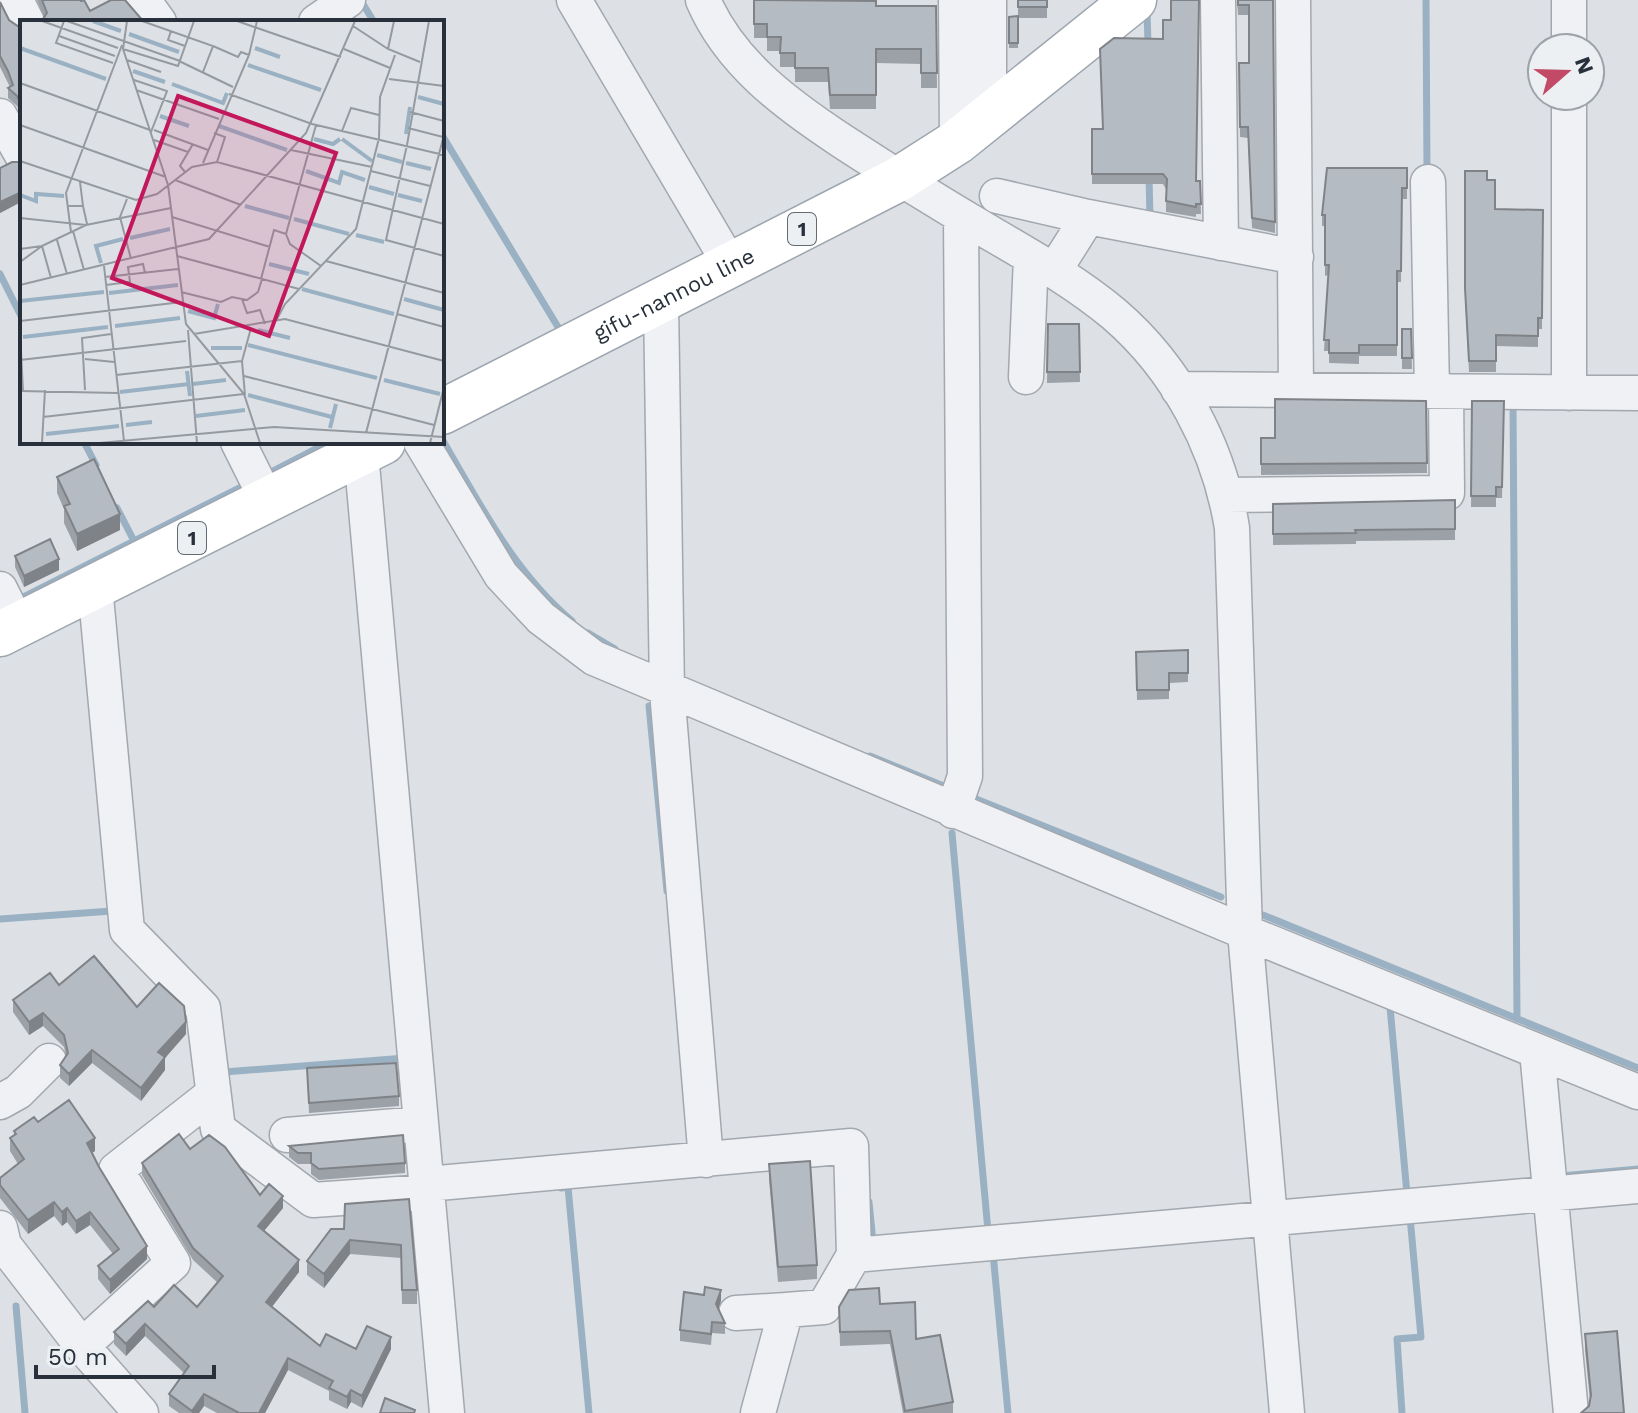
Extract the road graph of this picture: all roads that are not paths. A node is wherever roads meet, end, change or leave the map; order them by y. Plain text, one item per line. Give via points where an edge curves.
1 (16, 0) edge
2 (143, 0) edge
3 (348, 0) edge
4 (574, 0) edge
5 (703, 0) edge
6 (956, 0) edge
7 (989, 0) edge
8 (1134, 0) edge
9 (1218, 0) edge
10 (1293, 0) edge
11 (1569, 0) edge
12 (26, 20) edge
13 (158, 20) edge
14 (319, 20) edge
15 (1569, 32) edge
16 (1569, 112) edge
17 (0, 116) edge
18 (973, 129) junction
19 (20, 151) edge
20 (899, 179) junction
21 (1428, 182) dead end
22 (997, 196) dead end
23 (961, 216) junction
24 (1088, 217) junction
25 (1221, 243) junction
26 (1296, 257) junction
27 (1042, 264) junction
28 (731, 266) junction
29 (661, 302) junction
30 (1026, 377) dead end
31 (1178, 389) junction
32 (1296, 390) junction
33 (1439, 391) junction
34 (1569, 393) junction
35 (1638, 393) edge
36 (444, 411) edge
37 (239, 444) edge
38 (422, 444) edge
39 (372, 448) edge
40 (1226, 495) junction
41 (267, 500) junction
42 (95, 586) junction
43 (6, 616) edge
44 (667, 691) junction
45 (953, 811) junction
46 (1245, 932) junction
47 (1537, 1051) junction
48 (49, 1061) dead end
49 (1638, 1092) edge
50 (213, 1094) junction
51 (0, 1102) edge
52 (421, 1124) junction
53 (287, 1135) dead end
54 (706, 1160) junction
55 (1638, 1186) edge
56 (427, 1188) junction
57 (1551, 1193) junction
58 (1268, 1217) junction
59 (1, 1239) edge
60 (854, 1255) junction
61 (786, 1310) junction
62 (736, 1313) dead end
63 (82, 1346) junction
64 (141, 1413) edge
65 (447, 1413) edge
66 (758, 1413) edge
67 (1287, 1413) edge
68 (1571, 1413) edge

1 - 12 street
2 - 13 street
3 - 14 street
4 - 28 street
5 - 20 street via 712,21 751,72 800,114
6 - 18 street
7 - 18 street
8 - 18 main road, gifu-nannou line / 1
9 - 25 street
10 - 26 street
11 - 15 street
16 - 34 street
17 - 19 street
18 - 20 main road, gifu-nannou line / 1
20 - 23 street
20 - 28 main road, gifu-nannou line / 1
21 - 33 street
22 - 24 street
23 - 27 street
23 - 45 street via 965,776
24 - 25 street
24 - 27 street
25 - 26 street
26 - 32 street
27 - 30 street
27 - 31 street via 1114,314
28 - 29 main road, gifu-nannou line / 1
29 - 36 main road, gifu-nannou line / 1
29 - 44 street
31 - 32 street
31 - 40 street via 1198,423
32 - 33 street
33 - 34 street
33 - 40 street via 1447,493
34 - 35 street
37 - 41 street
38 - 44 street via 501,575 541,618 594,658
39 - 41 main road, 1
39 - 52 street
40 - 46 street via 1235,569
41 - 42 main road, 1
42 - 43 main road, 1
42 - 50 street via 127,930 203,1008
44 - 45 street
44 - 54 street
45 - 46 street
46 - 47 street
46 - 58 street
47 - 49 street
47 - 57 street
48 - 51 street
50 - 56 street via 218,1129 313,1200
50 - 63 street via 116,1170 173,1263
52 - 53 street
52 - 56 street
54 - 56 street
54 - 60 street via 851,1146
55 - 57 street
56 - 65 street
57 - 58 street
57 - 68 street
58 - 60 street
58 - 67 street
59 - 63 street
60 - 61 street via 824,1307
61 - 62 street
61 - 66 street
63 - 64 street

